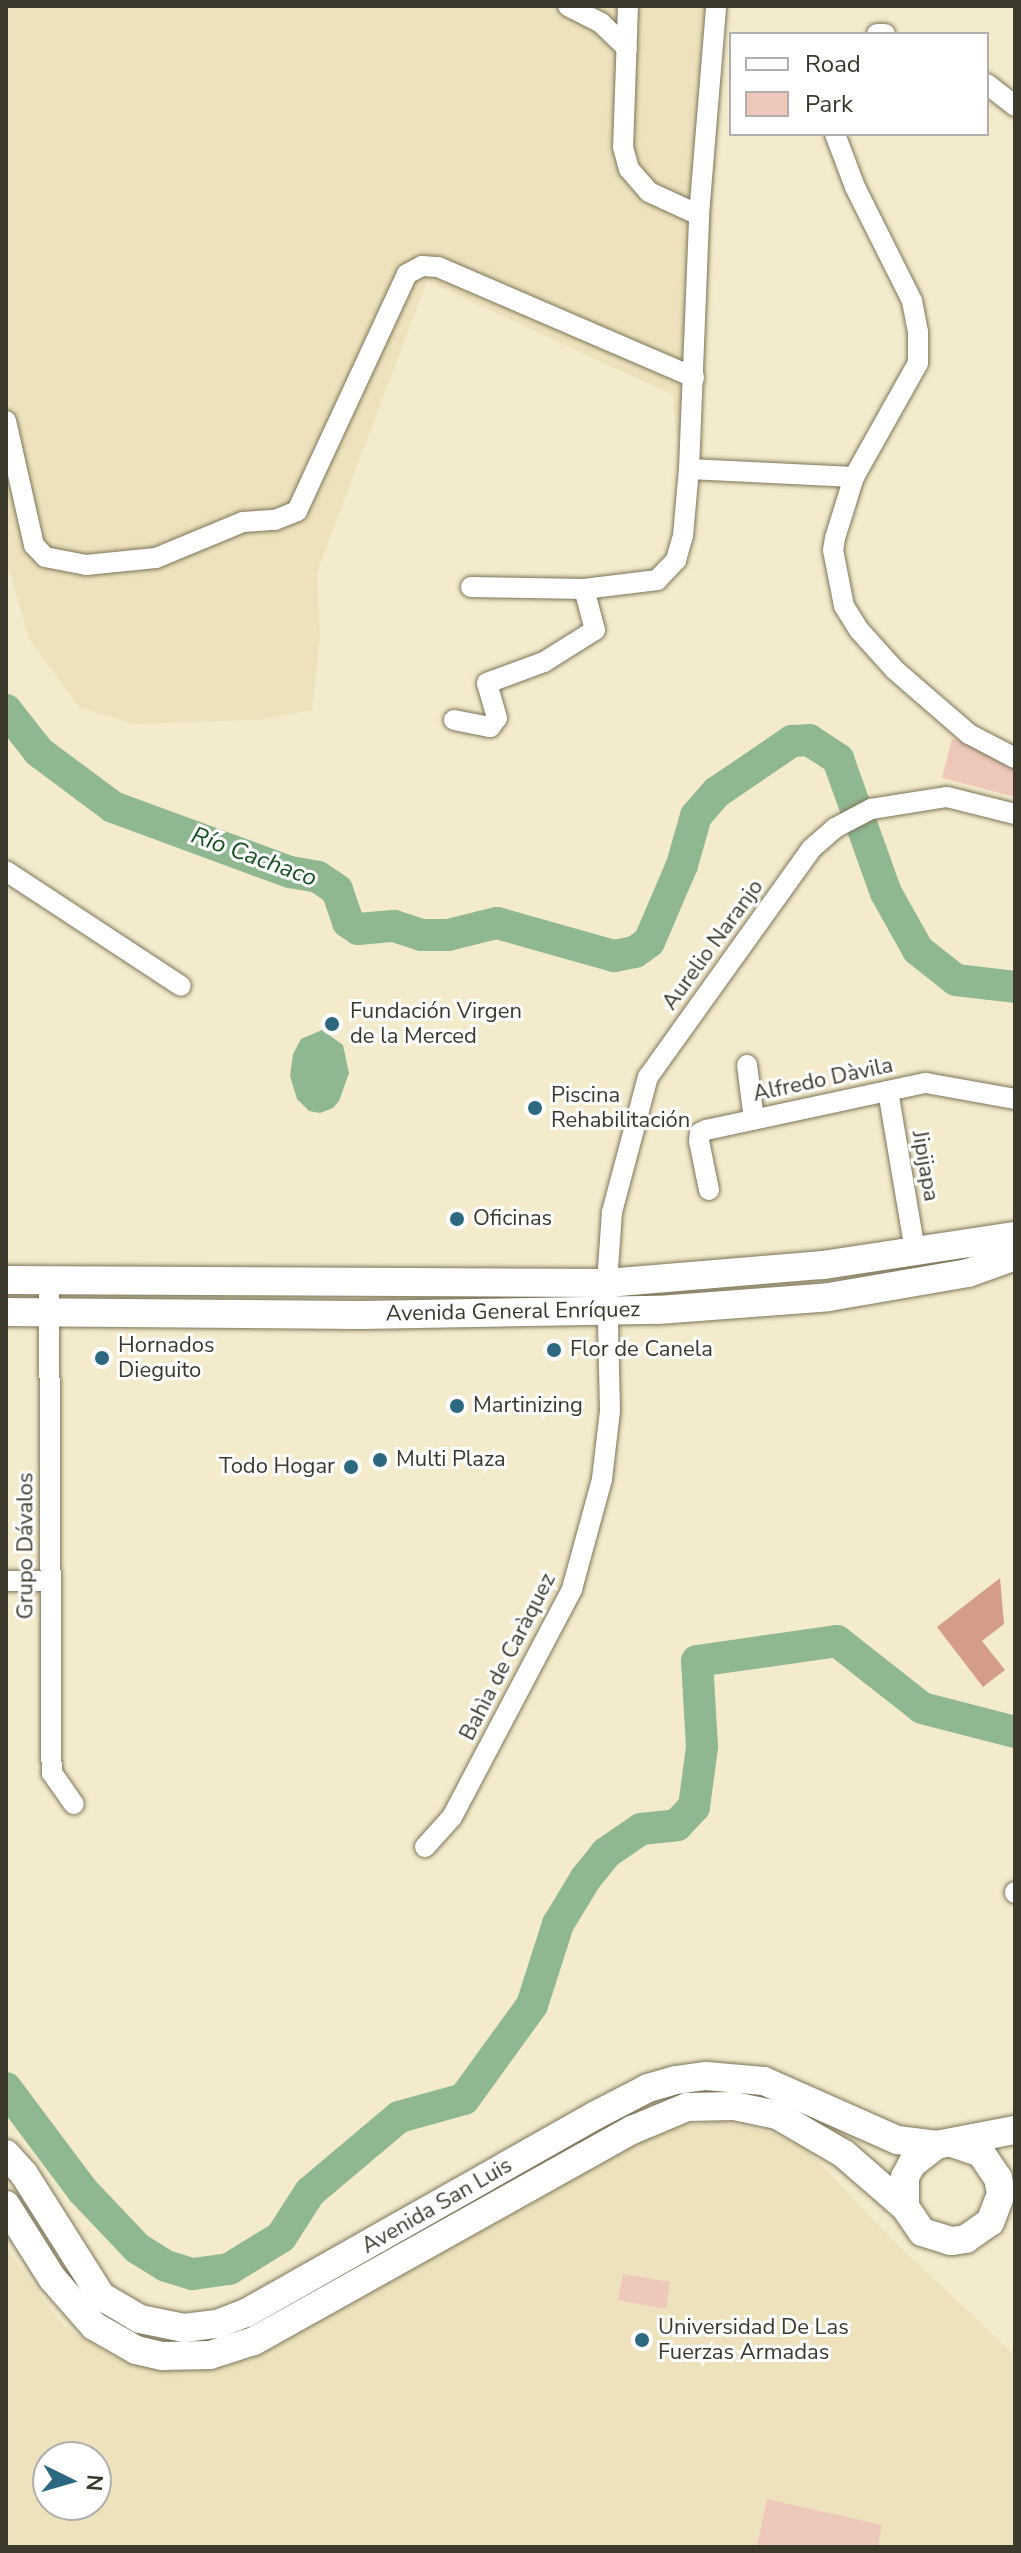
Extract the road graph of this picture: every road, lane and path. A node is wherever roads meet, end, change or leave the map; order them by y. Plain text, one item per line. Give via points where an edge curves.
1 (568, 6) edge
2 (628, 6) edge
3 (716, 6) edge
4 (627, 48) junction
5 (989, 86) edge
6 (1015, 106) edge
7 (836, 136) edge
8 (699, 215) junction
9 (694, 377) junction
10 (6, 421) edge
11 (689, 469) junction
12 (854, 477) junction
13 (471, 587) dead end
14 (584, 589) junction
15 (454, 720) dead end
16 (1015, 758) edge
17 (1015, 814) edge
18 (6, 871) edge
19 (181, 986) dead end
20 (747, 1065) dead end
21 (888, 1091) junction
22 (1015, 1099) edge
23 (754, 1120) junction
24 (709, 1190) dead end
25 (1015, 1236) edge
26 (915, 1250) junction
27 (1015, 1256) edge
28 (6, 1280) edge
29 (49, 1280) junction
30 (657, 1280) junction
31 (360, 1283) junction
32 (607, 1283) junction
33 (658, 1310) junction
34 (6, 1312) edge
35 (51, 1312) junction
36 (608, 1312) junction
37 (361, 1315) junction
38 (6, 1581) edge
39 (49, 1581) junction
40 (74, 1804) dead end
41 (425, 1847) dead end
42 (1015, 2130) edge
43 (944, 2144) junction
44 (6, 2154) edge
45 (1006, 2203) edge
46 (6, 2205) edge
47 (905, 2207) junction

1 - 4 street via 601,23
2 - 4 street
3 - 8 street
4 - 8 street via 623,147 629,169 649,192
5 - 6 street
7 - 12 street via 912,301 918,332 918,363
8 - 9 street
9 - 10 street via 438,267 422,266 407,274 297,511 275,520 243,522 156,558 86,565 45,557 34,545
9 - 11 street
11 - 12 street
11 - 14 street via 676,560 657,580
12 - 16 street via 833,550 844,606 895,670 969,734
13 - 14 street
14 - 15 street via 595,630 544,662 487,683 497,718 490,727
17 - 32 street, Aurelio Naranjo via 947,797 871,809 835,828 811,849 648,1077 612,1212
18 - 19 street
20 - 23 street
21 - 22 street, Alfredo Dàvila via 926,1083
21 - 23 street, Alfredo Dàvila
21 - 26 street, Jipijapa
23 - 24 street, Alfredo Dàvila via 700,1133
25 - 26 street, Avenida General Enríquez
26 - 30 street, Avenida General Enríquez via 823,1265
27 - 33 street, Avenida General Enríquez via 968,1273 829,1297
28 - 29 street, Avenida General Enríquez
29 - 31 street, Avenida General Enríquez
29 - 35 street, Grupo Dávalos
30 - 32 street, Avenida General Enríquez
30 - 33 street
31 - 32 street, Avenida General Enríquez
31 - 37 street
32 - 36 street, Bahìa de Caràquez
33 - 36 street, Avenida General Enríquez
34 - 35 street, Avenida General Enríquez
35 - 37 street, Avenida General Enríquez
35 - 39 street, Grupo Dávalos
36 - 37 street, Avenida General Enríquez
36 - 41 street, Bahìa de Caràquez via 610,1411 602,1479 572,1589 452,1817
38 - 39 street
39 - 40 street, Grupo Dávalos via 52,1773
42 - 43 street, Avenida San Luis
43 - 44 street, Avenida San Luis via 897,2140 764,2081 706,2076 676,2080 596,2115 246,2313 184,2328 140,2319 101,2296
43 - 45 street via 981,2153 992,2164
43 - 47 street via 922,2153 905,2177
45 - 47 street via 979,2233 951,2241 922,2232
46 - 47 street, Avenida San Luis via 52,2278 94,2326 136,2350 163,2356 210,2355 254,2341 632,2130 687,2107 734,2106 777,2115 844,2154

